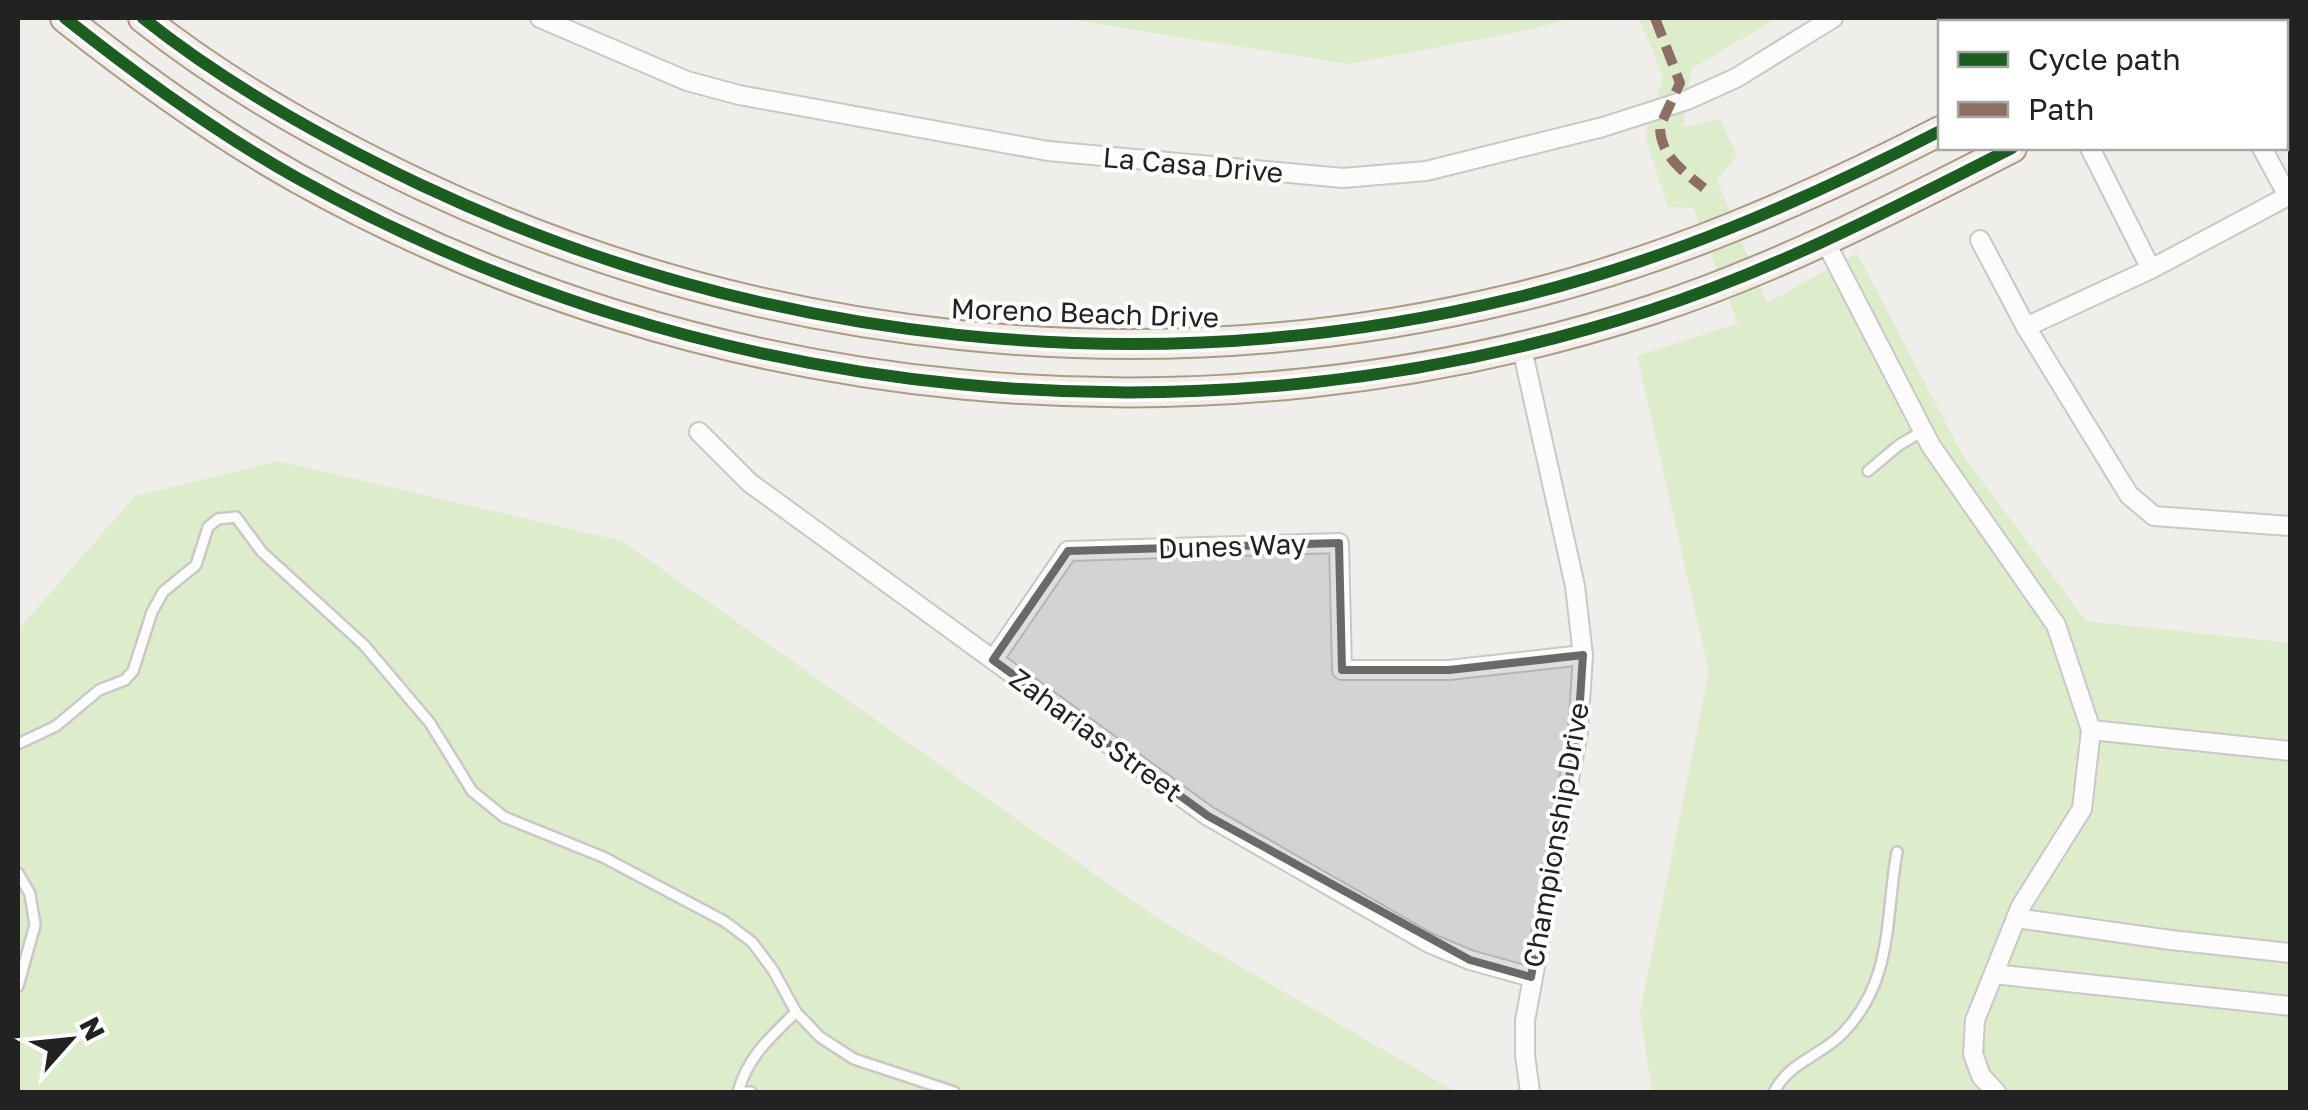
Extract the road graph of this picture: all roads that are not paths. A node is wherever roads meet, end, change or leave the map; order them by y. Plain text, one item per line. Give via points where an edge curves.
1 (65, 18) edge
2 (143, 18) edge
3 (540, 18) edge
4 (1833, 18) edge
5 (1938, 131) edge
6 (2008, 150) edge
7 (2091, 150) edge
8 (2263, 150) edge
9 (2289, 196) edge
10 (1980, 240) dead end
11 (1825, 241) junction
12 (2151, 269) junction
13 (1514, 298) junction
14 (2026, 327) junction
15 (1521, 344) junction
16 (699, 432) dead end
17 (1923, 432) junction
18 (1868, 471) dead end
19 (2290, 526) edge
20 (1584, 655) junction
21 (993, 660) junction
22 (2091, 730) junction
23 (18, 744) edge
24 (2290, 751) edge
25 (1897, 852) dead end
26 (18, 873) edge
27 (2016, 918) junction
28 (2290, 953) edge
29 (1994, 974) junction
30 (1531, 977) junction
31 (18, 986) edge
32 (2290, 1006) edge
33 (796, 1012) junction
34 (739, 1092) edge
35 (752, 1092) edge
36 (954, 1092) edge
37 (1530, 1092) edge
38 (1774, 1092) edge
39 (1996, 1092) edge

1 - 15 main road via 246,146 402,231 585,303 824,367 1058,392 1239,391 1366,378
2 - 13 main road, Moreno Beach Drive via 346,150 490,218 720,294 853,322 990,340 1234,342 1352,330
3 - 4 street, La Casa Drive via 687,81 738,95 1048,151 1343,178 1426,171 1687,100
5 - 13 main road, Moreno Beach Drive via 1721,233
6 - 11 main road
7 - 12 street
8 - 9 street
9 - 12 street
10 - 14 street
11 - 15 main road via 1652,310
11 - 17 street
12 - 14 street
13 - 15 main road
14 - 19 street via 2129,495 2154,516
15 - 20 street, Championship Drive
16 - 21 street, Zaharias Street via 750,483
17 - 18 lane
17 - 22 street via 2056,625
20 - 21 street, Dunes Way via 1449,670 1342,670 1338,543 1068,551
20 - 30 street, Championship Drive via 1578,730
21 - 30 street, Zaharias Street via 1250,842 1429,943
22 - 24 street
22 - 27 street via 2082,808
23 - 33 lane via 125,680 163,592 196,565 208,527 236,517 262,552 364,646 430,723 472,791 504,818 603,857 724,920 774,970
25 - 38 lane via 1883,966 1863,1010 1840,1036 1789,1070
26 - 31 lane via 35,925
27 - 28 street
27 - 29 street
29 - 32 street
29 - 39 street via 1972,1042 1981,1076
30 - 37 street, Championship Drive via 1524,1055
33 - 34 lane via 756,1051
33 - 36 lane via 820,1038 854,1059
34 - 35 lane

